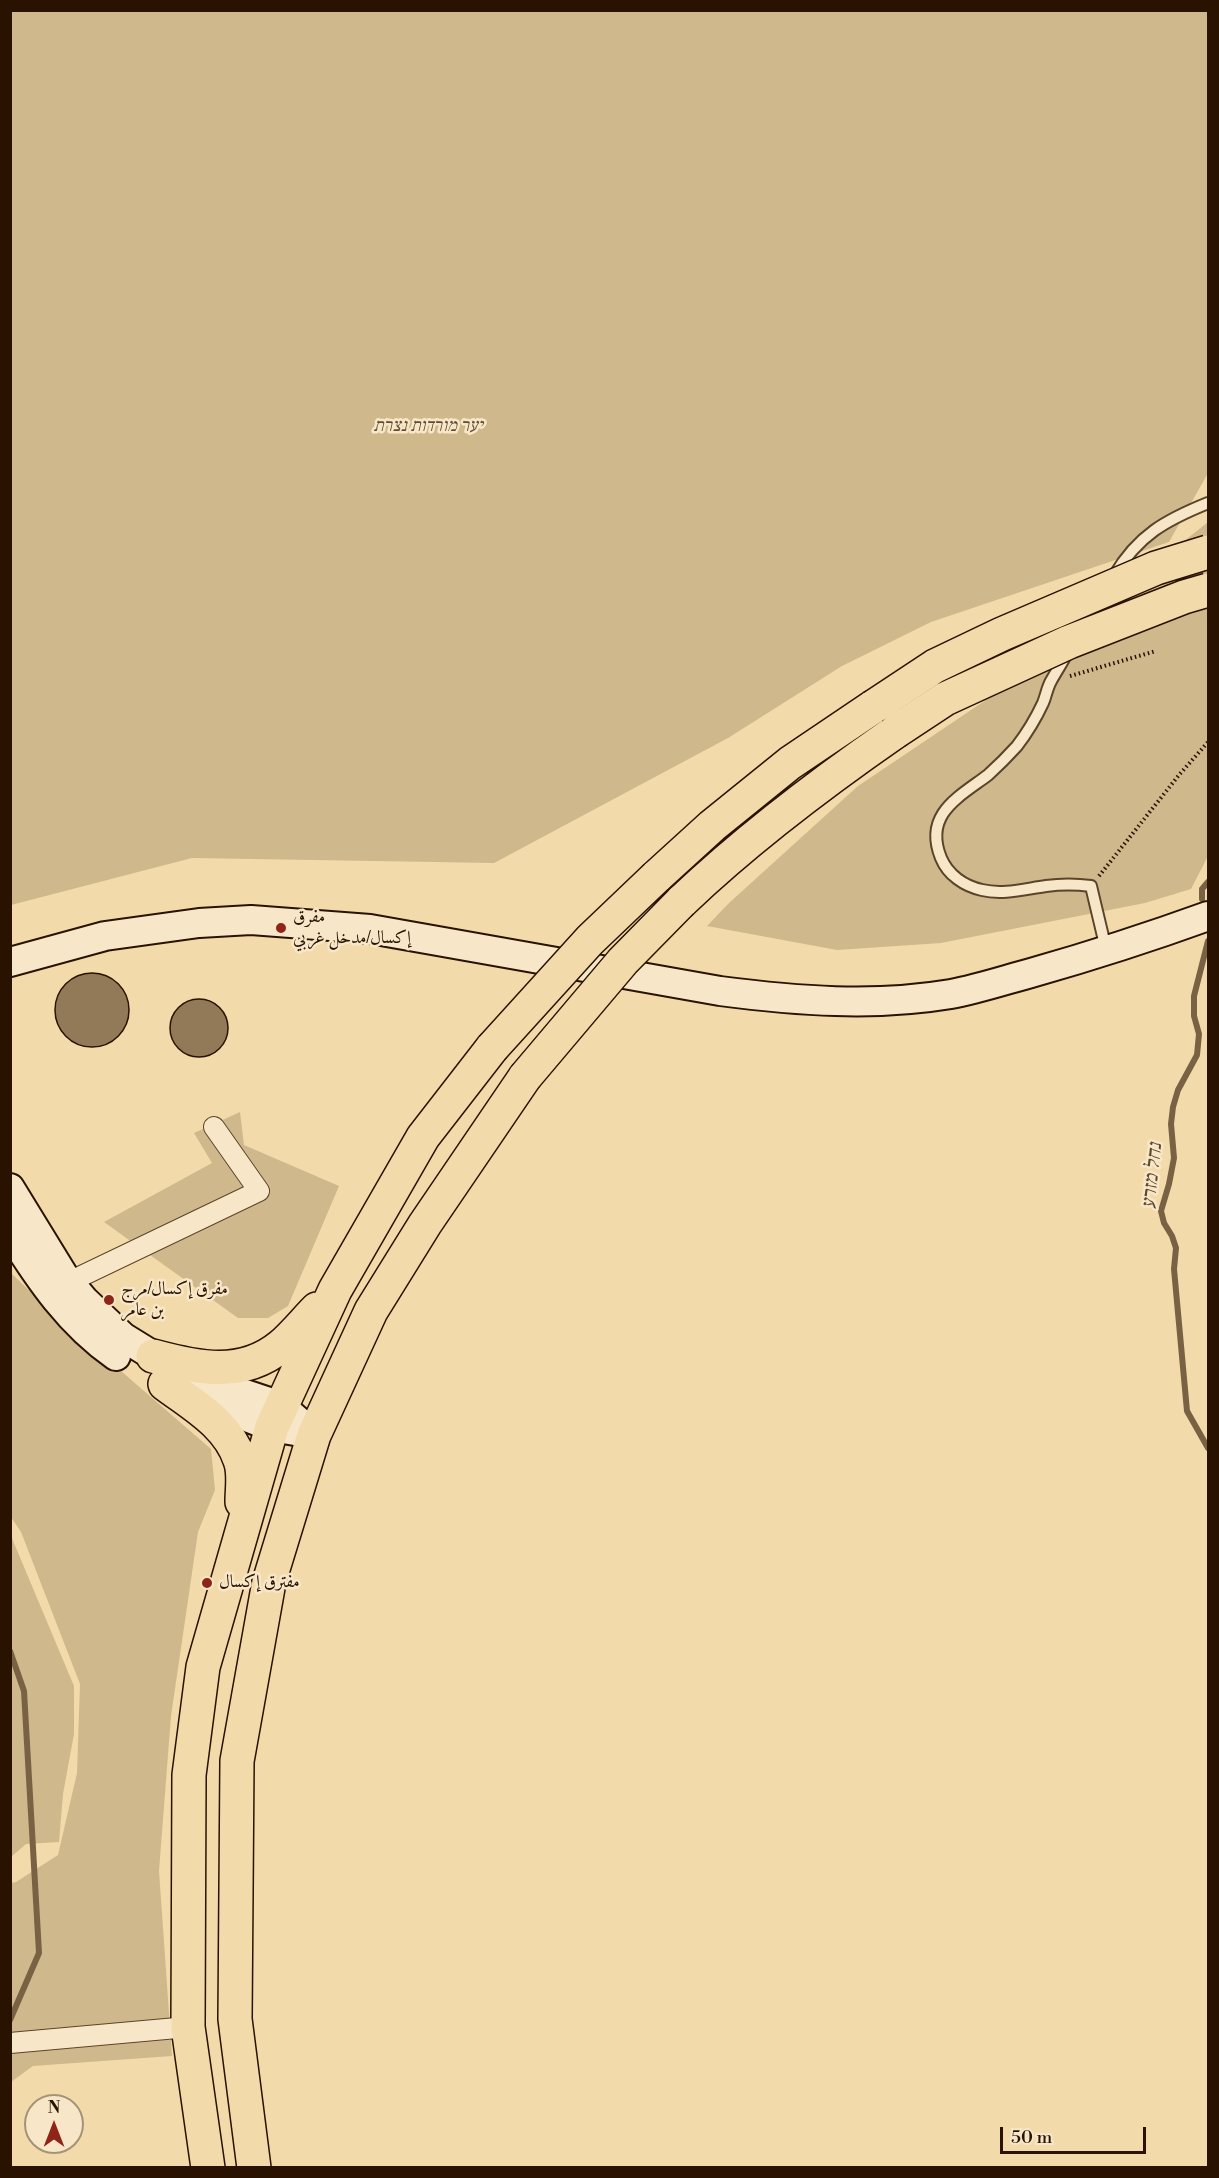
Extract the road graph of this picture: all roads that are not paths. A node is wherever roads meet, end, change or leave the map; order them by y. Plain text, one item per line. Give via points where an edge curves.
1 (1209, 503) edge
2 (1209, 552) edge
3 (1209, 590) edge
4 (1096, 606) dead end
5 (1084, 625) dead end
6 (1209, 916) edge
7 (1106, 951) junction
8 (15, 962) edge
9 (214, 1127) dead end
10 (10, 1188) edge
11 (10, 1232) edge
12 (69, 1282) junction
13 (335, 1290) junction
14 (159, 1370) junction
15 (277, 1416) junction
16 (314, 1435) junction
17 (240, 1540) junction
18 (188, 2027) junction
19 (10, 2043) edge
20 (208, 2168) edge
21 (254, 2168) edge

1 - 4 lane via 1174,517 1150,533 1124,558
2 - 13 highway, bridge via 1156,568 935,666 790,763 712,826 590,940 492,1048 423,1137
3 - 16 highway, bridge via 1068,642 945,699 822,783 719,865 623,961 525,1077 425,1224 372,1311
5 - 7 lane via 1018,744 990,773 948,806 936,836 943,864 952,876 979,890 993,893 1071,884 1091,886
6 - 7 main road
7 - 8 main road via 952,994 867,1002 807,1001 720,991 370,929 250,920 199,922 105,936
9 - 12 street via 259,1191
10 - 12 main road
11 - 14 main road via 36,1274 79,1324 113,1354
12 - 14 main road via 105,1322
13 - 14 highway via 282,1346 263,1358 223,1369 184,1365
13 - 15 highway
14 - 15 main road via 170,1366
14 - 17 highway via 230,1439 243,1477
15 - 16 main road
15 - 17 highway
16 - 21 highway via 269,1582 237,1761 236,2019
17 - 18 highway via 203,1667 189,1775
18 - 19 street
18 - 20 highway

